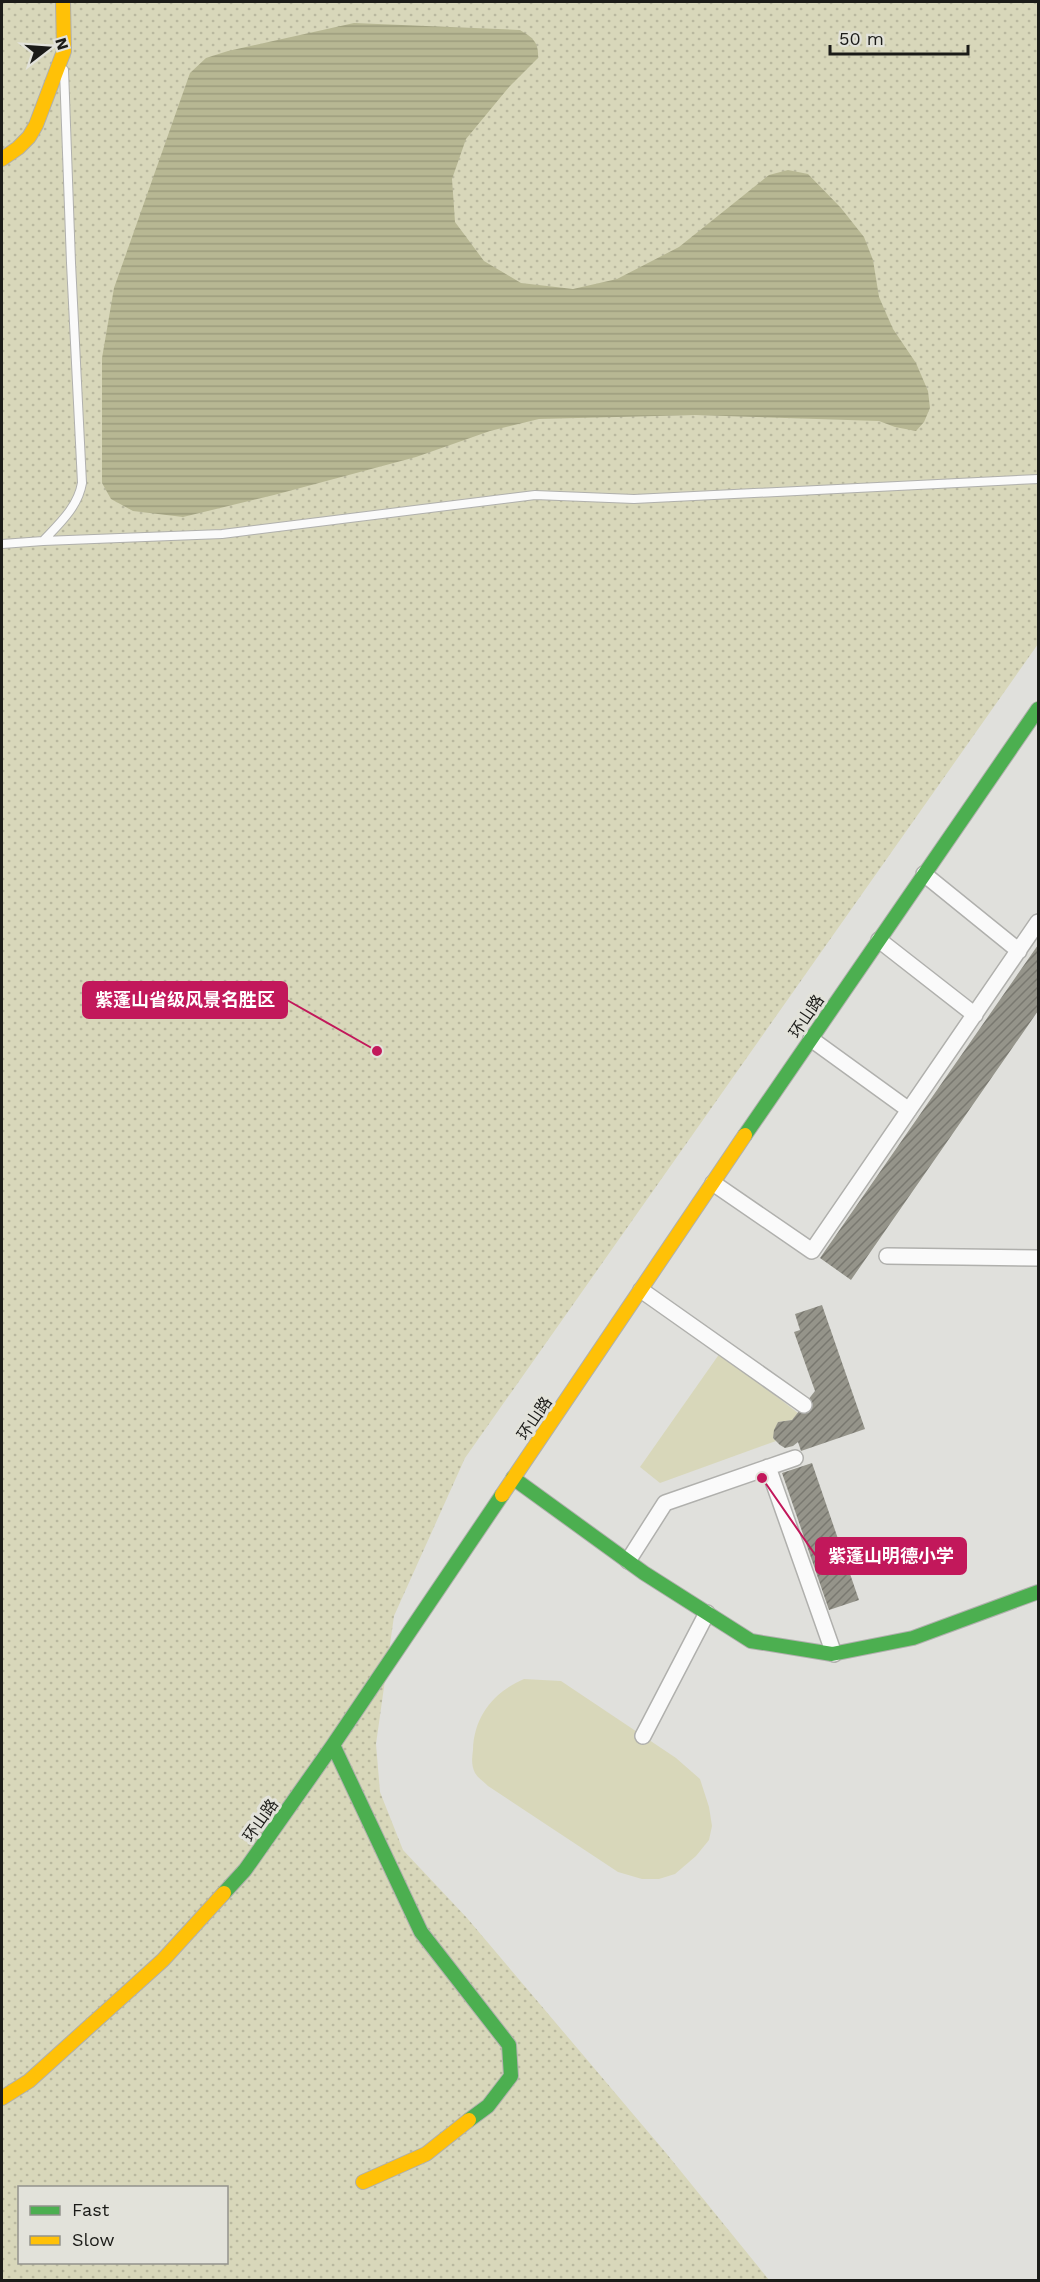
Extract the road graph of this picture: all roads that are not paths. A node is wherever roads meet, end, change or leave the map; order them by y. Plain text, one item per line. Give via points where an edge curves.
1 (63, 2) edge
2 (64, 51) junction
3 (2, 159) edge
4 (1038, 479) edge
5 (44, 541) junction
6 (2, 544) edge
7 (1038, 709) edge
8 (1033, 729) edge
9 (924, 874) junction
10 (1038, 922) edge
11 (879, 940) junction
12 (1019, 951) junction
13 (975, 1015) junction
14 (811, 1038) junction
15 (909, 1110) junction
16 (713, 1183) junction
17 (887, 1256) dead end
18 (1038, 1258) edge
19 (640, 1290) junction
20 (804, 1405) dead end
21 (795, 1458) dead end
22 (768, 1467) junction
23 (513, 1478) junction
24 (628, 1562) junction
25 (1038, 1592) edge
26 (707, 1613) junction
27 (834, 1654) junction
28 (643, 1736) dead end
29 (333, 1745) junction
30 (2, 2098) edge
31 (363, 2182) dead end

1 - 2 main road
2 - 3 main road via 29,138
2 - 5 lane via 82,483 72,509
4 - 5 lane via 634,498 535,495 222,534
5 - 6 lane
7 - 8 main road, 环山路
8 - 9 main road, 环山路
9 - 11 main road, 环山路
9 - 12 street
10 - 12 street
11 - 13 street
11 - 14 main road, 环山路
12 - 13 street
13 - 15 street
14 - 15 street
14 - 16 main road, 环山路
15 - 16 street via 812,1251
16 - 19 main road, 环山路
17 - 18 street
19 - 20 street
19 - 23 main road, 环山路
21 - 22 street
22 - 24 street via 665,1503
22 - 27 street
23 - 24 main road
23 - 29 main road, 环山路
24 - 26 main road
25 - 27 main road via 913,1638
26 - 27 main road via 751,1641
26 - 28 street
29 - 30 main road, 环山路 via 245,1870 163,1960 29,2081
29 - 31 main road via 420,1932 509,2045 510,2055 511,2076 488,2106 426,2154

